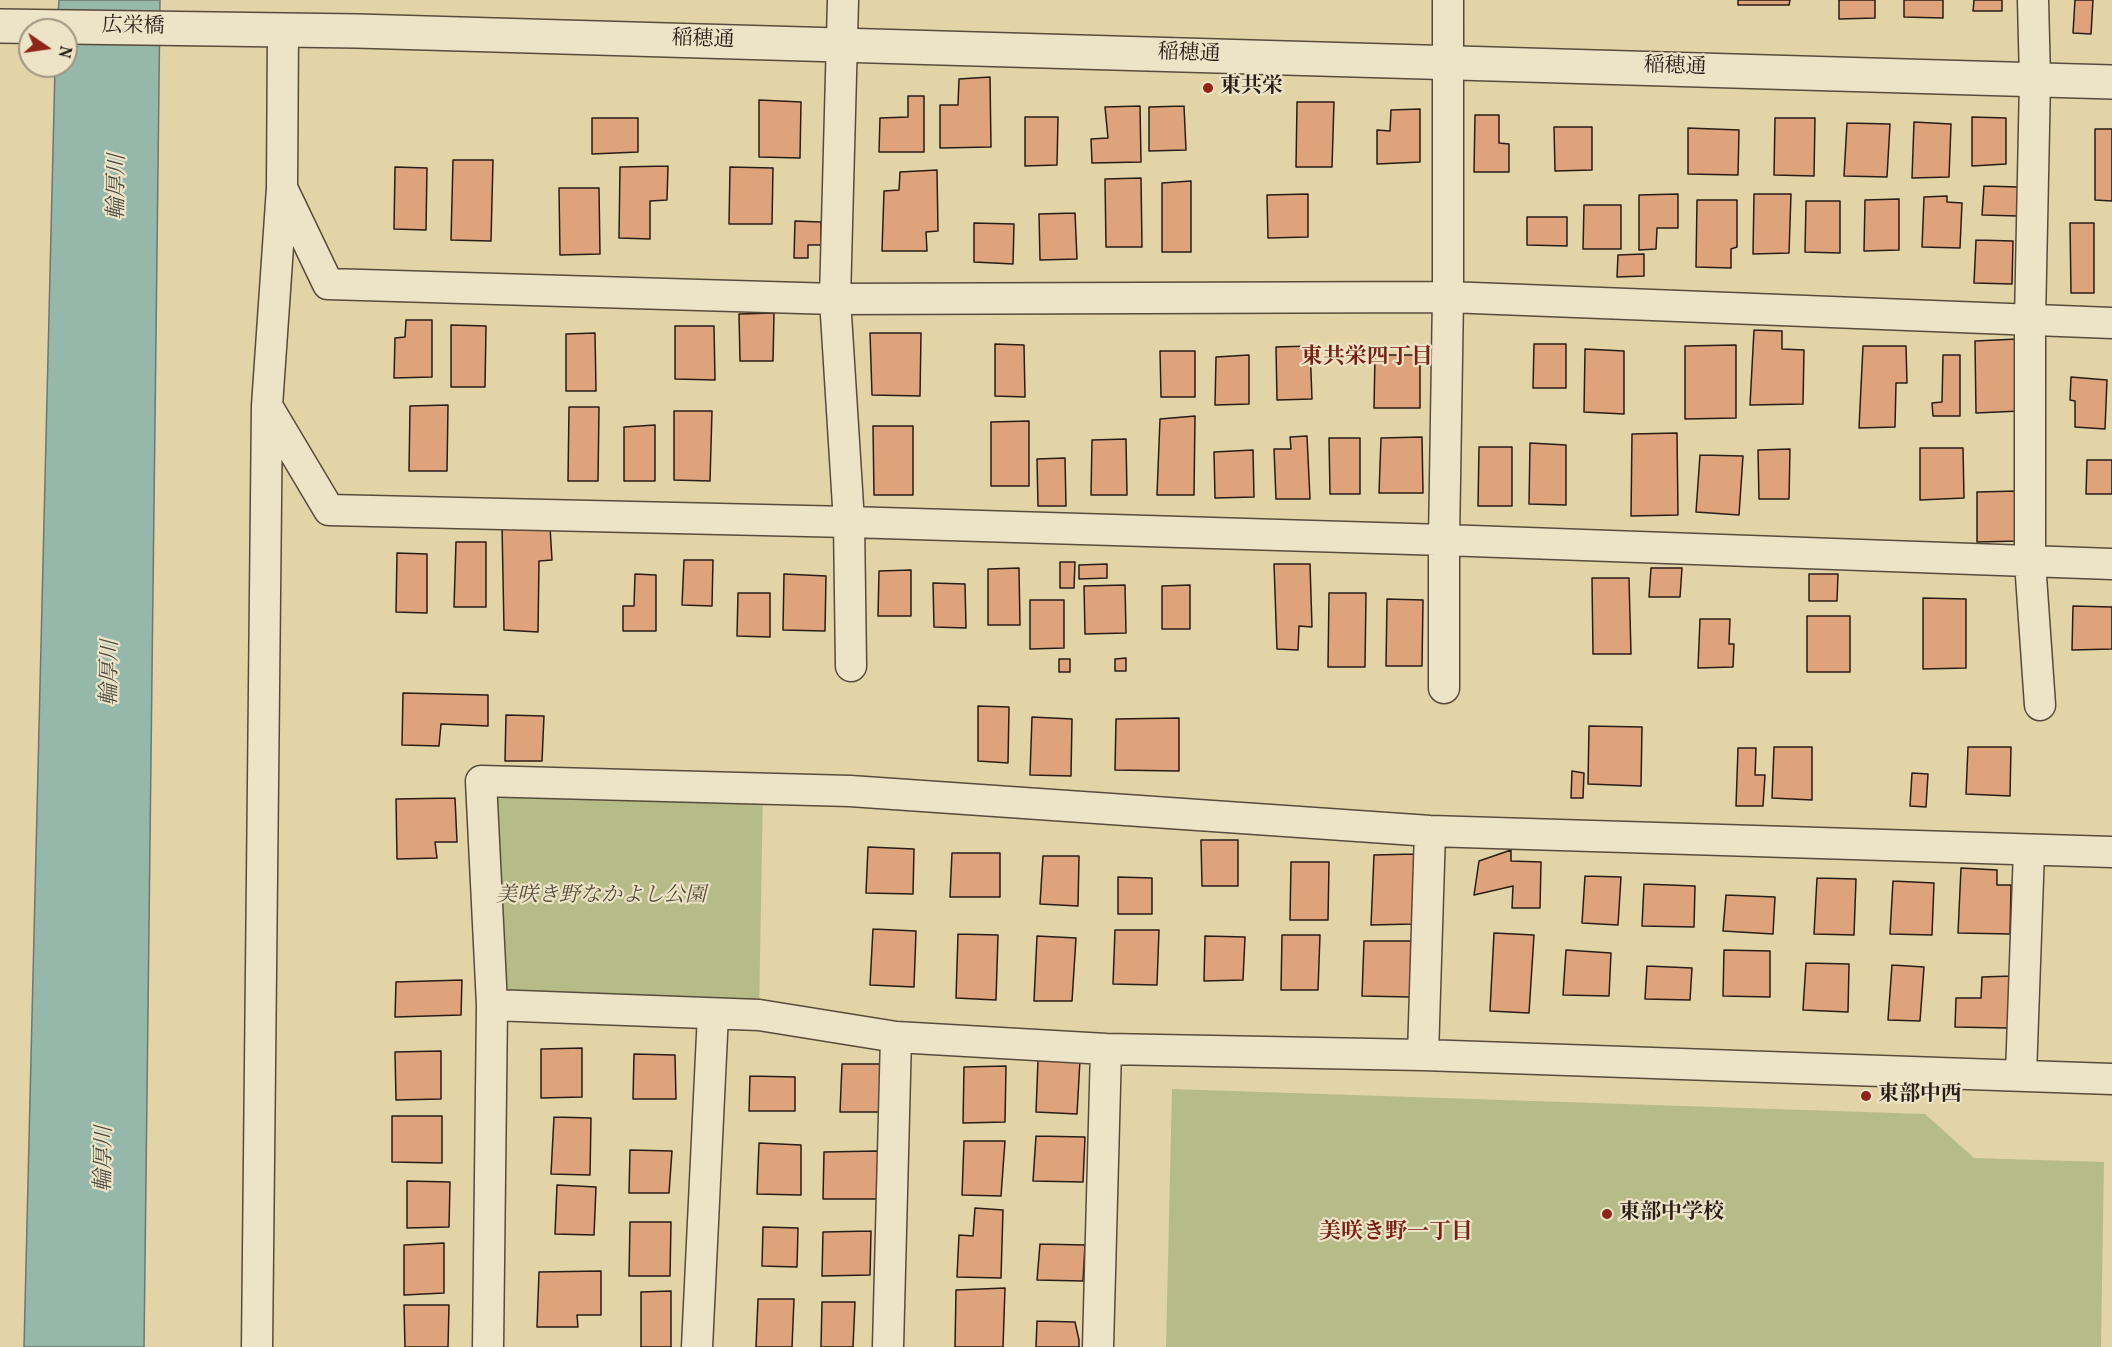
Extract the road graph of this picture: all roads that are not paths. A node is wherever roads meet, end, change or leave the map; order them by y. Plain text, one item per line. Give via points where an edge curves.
1 (843, 0) edge
2 (1448, 0) edge
3 (2033, 0) edge
4 (0, 26) edge
5 (274, 30) junction
6 (842, 45) junction
7 (1449, 62) junction
8 (2035, 80) junction
9 (2112, 81) edge
10 (282, 188) junction
11 (1448, 297) junction
12 (835, 299) junction
13 (2030, 320) junction
14 (2112, 322) edge
15 (267, 406) junction
16 (849, 522) junction
17 (1444, 540) junction
18 (2030, 562) junction
19 (2112, 564) edge
20 (851, 666) dead end
21 (1444, 688) dead end
22 (2040, 705) dead end
23 (1430, 831) junction
24 (2029, 850) junction
25 (2112, 852) edge
26 (492, 1005) junction
27 (712, 1014) junction
28 (896, 1037) junction
29 (1106, 1049) junction
30 (1423, 1055) junction
31 (2021, 1076) junction
32 (2112, 1079) edge
33 (257, 1347) edge
34 (488, 1347) edge
35 (697, 1347) edge
36 (888, 1347) edge
37 (1098, 1347) edge

1 - 6 street
2 - 7 street
3 - 8 street
4 - 5 street, 広栄橋
5 - 6 street, 稲穂通
5 - 10 street
6 - 7 street, 稲穂通
6 - 12 street
7 - 8 street, 稲穂通
7 - 11 street
8 - 9 street, 稲穂通
8 - 13 street
10 - 12 street via 328,284
10 - 15 street
11 - 12 street
11 - 13 street
11 - 17 street
12 - 16 street
13 - 14 street
13 - 18 street
15 - 16 street via 329,510
15 - 33 street
16 - 17 street
16 - 20 street
17 - 18 street
17 - 21 street
18 - 19 street
18 - 22 street
23 - 24 street
23 - 26 street via 850,791 481,781
23 - 30 street
24 - 25 street
24 - 31 street
26 - 27 street
26 - 34 street
27 - 28 street via 759,1016
27 - 35 street
28 - 29 street
28 - 36 street
29 - 30 street
29 - 37 street
30 - 31 street
31 - 32 street

